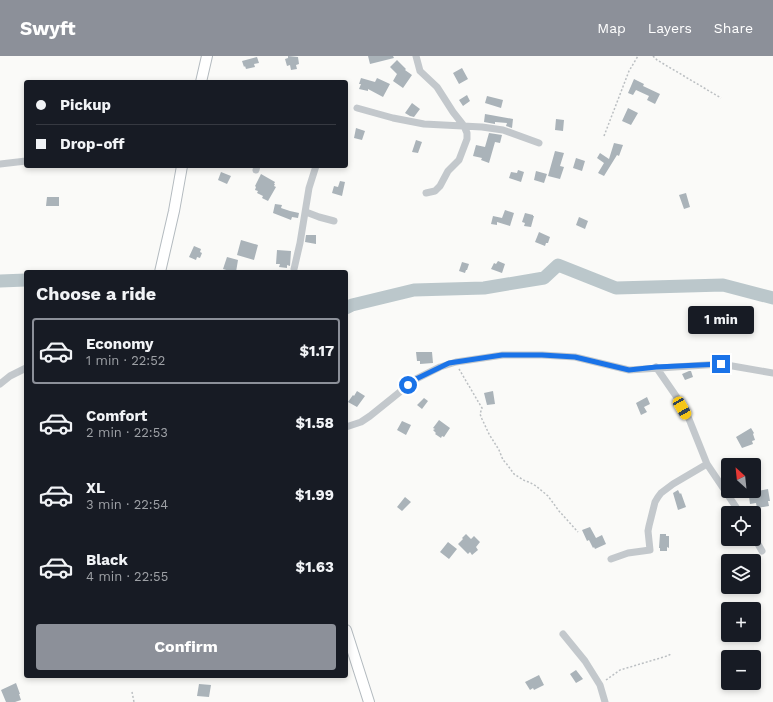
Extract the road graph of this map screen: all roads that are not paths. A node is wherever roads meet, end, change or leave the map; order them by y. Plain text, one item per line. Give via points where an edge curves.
1 (207, 56) edge
2 (416, 56) edge
3 (201, 80) edge
4 (357, 108) dead end
5 (464, 126) junction
6 (539, 142) dead end
7 (24, 161) edge
8 (0, 164) edge
9 (182, 168) edge
10 (315, 168) edge
11 (426, 193) dead end
12 (306, 212) junction
13 (334, 221) dead end
14 (294, 269) dead end
15 (160, 270) edge
16 (656, 367) junction
17 (24, 369) edge
18 (773, 373) edge
19 (0, 384) edge
20 (348, 426) edge
21 (707, 464) junction
22 (735, 506) edge
23 (759, 546) edge
24 (762, 551) dead end
25 (611, 559) dead end
26 (563, 634) dead end
27 (348, 636) edge
28 (369, 702) edge
29 (605, 702) edge

1 - 3 main road
2 - 5 street via 420,71 437,87
4 - 5 street via 424,124
5 - 6 street via 503,130
5 - 11 street via 467,140 459,160 448,171 440,186 435,191
7 - 8 street
9 - 15 main road
10 - 12 street via 309,188
12 - 13 street
12 - 14 street
16 - 18 street via 721,364
16 - 20 street via 629,370 575,357 542,355 502,355 456,362 416,379 370,416
16 - 21 street via 676,396
17 - 19 street via 15,372
21 - 22 street
21 - 25 street via 673,484 658,497 648,526 650,550 628,553
23 - 24 street
26 - 29 street via 600,685
27 - 28 main road

